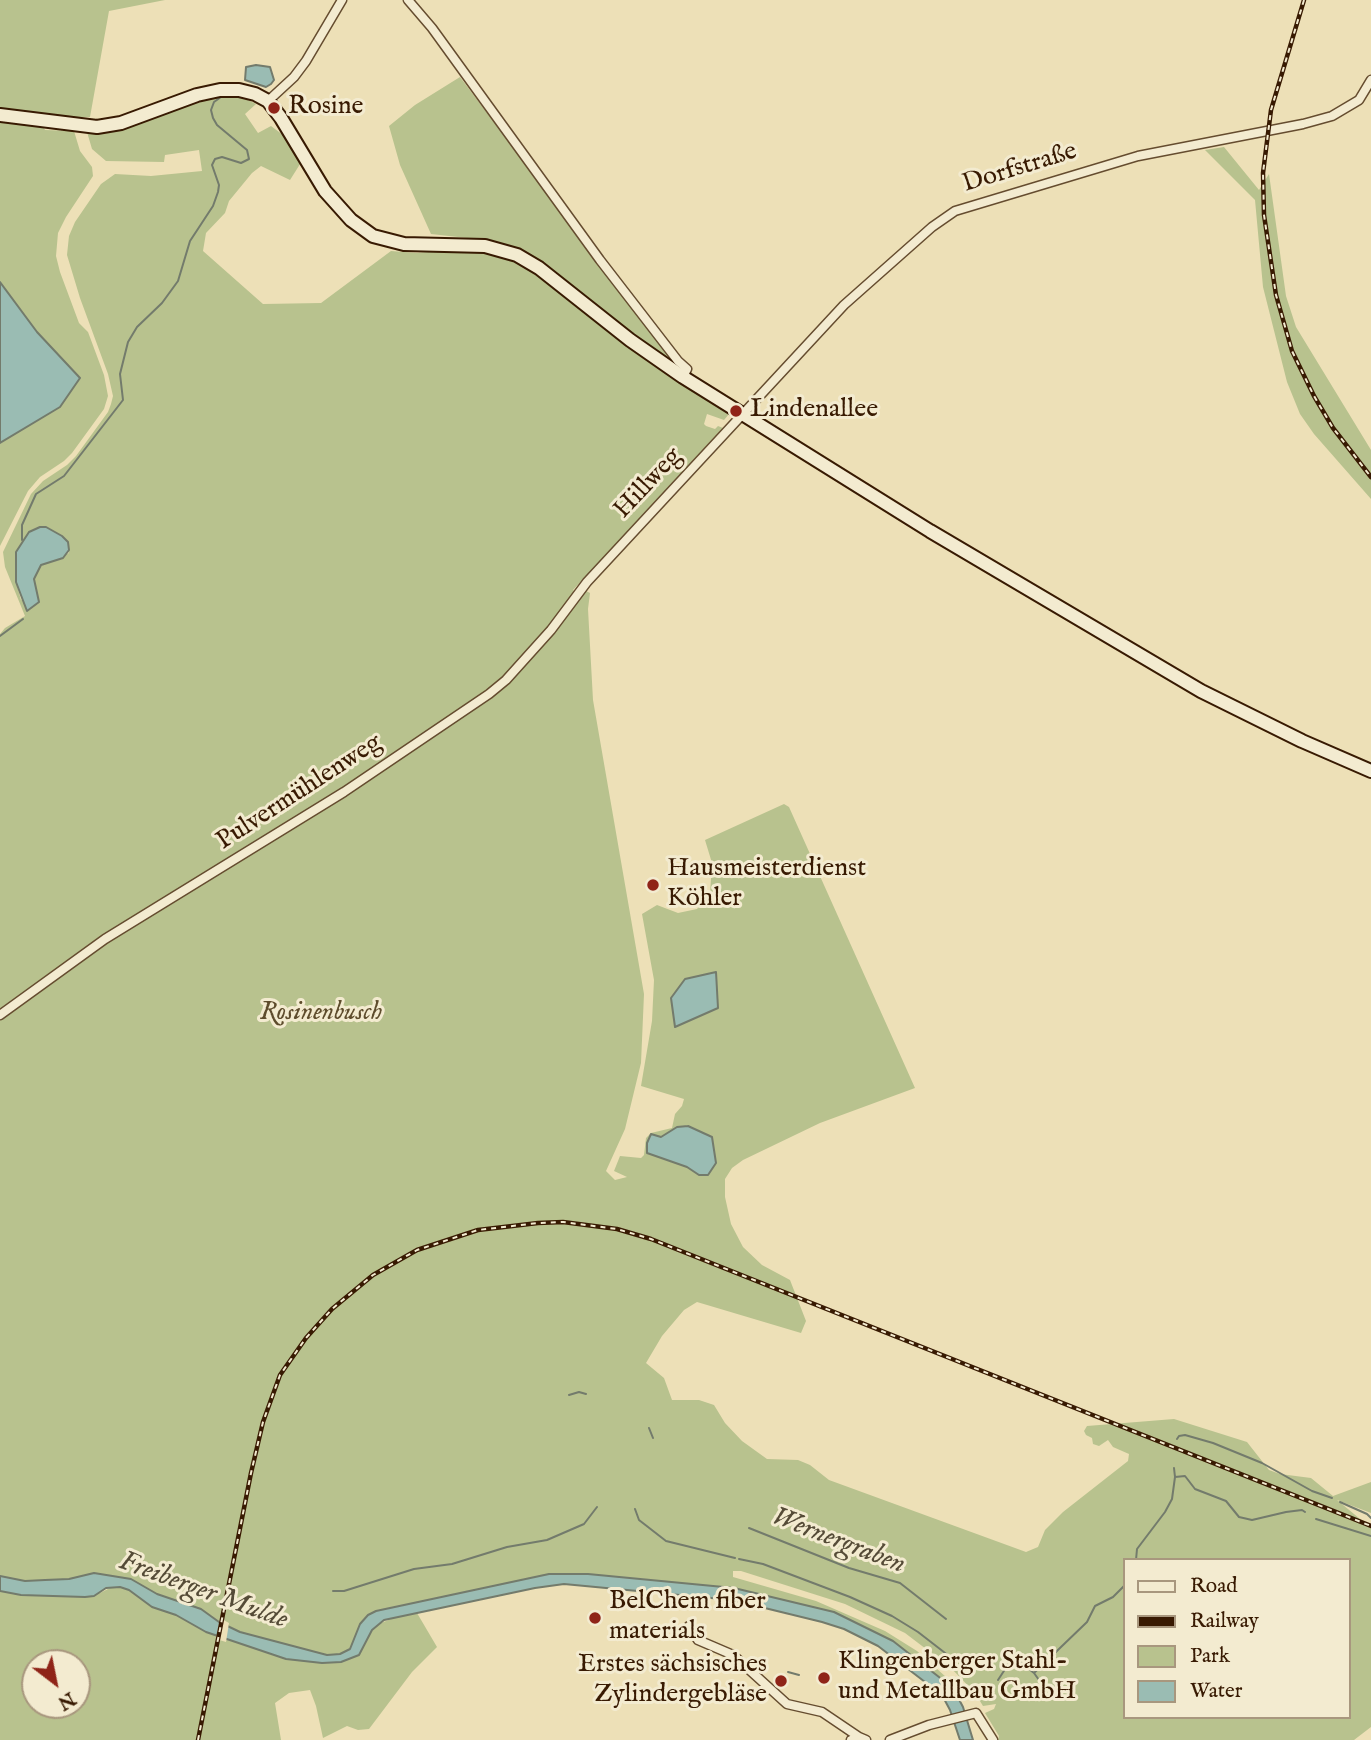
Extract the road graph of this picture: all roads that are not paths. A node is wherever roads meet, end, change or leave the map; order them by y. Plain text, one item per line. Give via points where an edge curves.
1 (342, 0) edge
2 (408, 0) edge
3 (1371, 80) edge
4 (268, 101) junction
5 (0, 115) edge
6 (683, 377) junction
7 (743, 415) junction
8 (587, 582) joint
9 (1371, 771) edge
10 (0, 1015) edge
11 (689, 1626) dead end
12 (859, 1739) edge
13 (890, 1740) edge
14 (993, 1740) edge

1 - 4 street via 295,77
2 - 6 street via 600,260 687,369
3 - 7 street, Dorfstraße via 1359,100 1332,116 1138,156 955,211 844,305
4 - 5 main road via 248,92 220,90 97,127
4 - 6 main road via 325,191 373,236 404,244 485,246 517,255
6 - 7 main road
7 - 8 street, Hillweg
7 - 9 main road via 1201,691
8 - 10 street, Pulvermühlenweg via 523,663 489,694 344,792 105,940
11 - 12 street via 698,1640 733,1655 787,1704 821,1712
13 - 14 street via 976,1713

